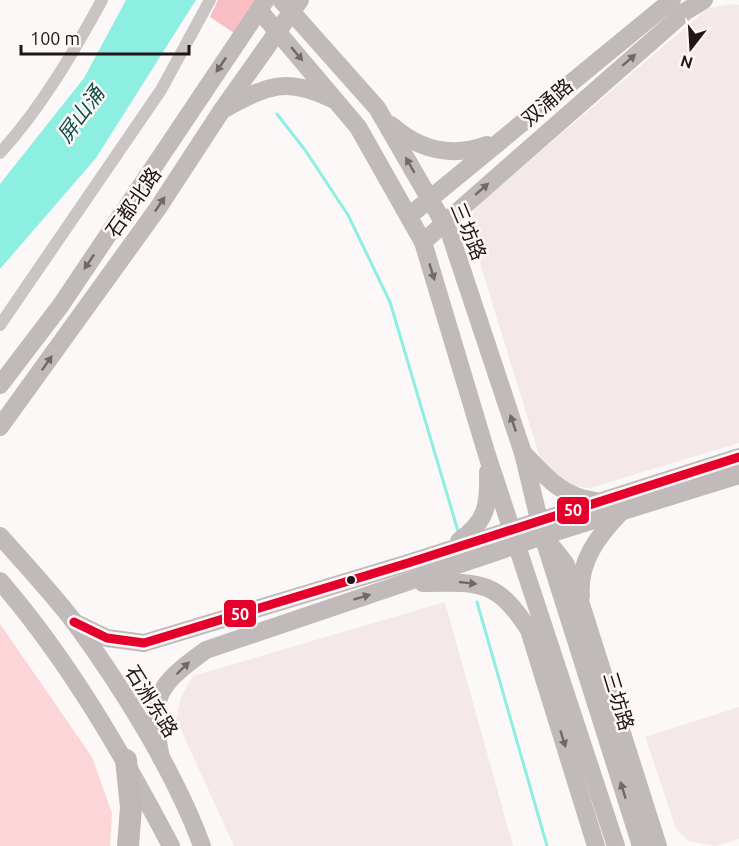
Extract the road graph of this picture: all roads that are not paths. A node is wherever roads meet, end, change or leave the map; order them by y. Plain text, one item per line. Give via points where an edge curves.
1 (102, 0) edge
2 (210, 0) edge
3 (672, 0) edge
4 (704, 0) edge
5 (291, 4) edge
6 (262, 5) edge
7 (277, 29) junction
8 (336, 100) junction
9 (222, 110) junction
10 (380, 113) junction
11 (185, 118) junction
12 (358, 127) junction
13 (210, 130) junction
14 (500, 140) junction
15 (0, 153) edge
16 (429, 198) junction
17 (409, 216) junction
18 (445, 222) junction
19 (423, 242) junction
20 (0, 325) edge
21 (3, 382) edge
22 (26, 393) junction
23 (0, 427) edge
24 (523, 453) junction
25 (487, 455) junction
26 (739, 457) edge
27 (739, 475) edge
28 (600, 501) junction
29 (620, 513) junction
30 (541, 528) junction
31 (0, 536) edge
32 (515, 537) junction
33 (447, 550) junction
34 (28, 569) junction
35 (412, 575) junction
36 (2, 584) edge
37 (581, 606) junction
38 (74, 622) junction
39 (194, 630) junction
40 (206, 650) junction
41 (161, 758) junction
42 (126, 760) junction
43 (653, 845) edge
44 (128, 846) edge
45 (171, 846) edge
46 (202, 846) edge
47 (596, 846) edge
48 (616, 846) edge

1 - 15 street via 21,130
2 - 20 street via 160,90
3 - 14 main road, 双涌路
18 -> 4 main road, 双涌路 via 686,11
5 - 7 main road, 石都北路
5 - 10 main road, 三坊路
6 - 7 main road
6 -> 11 main road, 石都北路
7 -> 8 main road
7 - 9 main road, 石都北路
8 - 9 main road via 283,84 253,93
8 - 12 main road
9 - 13 main road, 石都北路
10 - 12 main road via 368,103 359,104 353,116
10 - 14 main road via 416,143 434,150 467,152
16 -> 10 main road, 三坊路
11 - 13 main road via 202,111 211,118
11 -> 21 main road, 石都北路 via 61,305
12 - 17 main road
22 -> 13 main road, 石都北路
14 - 16 main road, 双涌路
16 - 17 main road, 双涌路
16 - 18 main road, 三坊路
17 - 19 main road
18 - 19 main road, 双涌路
24 -> 18 main road, 三坊路
19 -> 25 main road
21 - 22 main road via 4,394 11,399
22 - 23 main road, 石都北路
24 - 28 main road via 568,494
24 - 30 main road, 三坊路
25 - 32 main road
25 - 33 main road via 488,497 482,518 477,528
26 - 28 main road
27 - 29 main road
28 - 30 main road
29 - 30 main road
29 - 37 main road via 585,561
30 - 32 main road
30 - 37 main road via 565,563
43 -> 30 main road, 三坊路
31 - 34 main road, 石洲东路
32 - 33 main road
32 - 35 main road
32 - 48 main road
33 - 35 main road
34 - 36 main road via 9,562 2,570
34 - 38 main road, 石洲东路
35 - 39 main road
40 -> 35 main road
35 -> 47 main road via 478,584 504,597 515,609 529,630
36 - 42 main road via 81,690
37 - 43 main road
38 - 39 main road via 126,643 144,644
38 - 41 main road, 石洲东路
39 - 40 main road via 190,635 194,644
41 -> 40 main road via 154,726 158,695 183,666
41 - 46 main road, 石洲东路
42 - 44 highway via 131,807
42 - 45 main road

